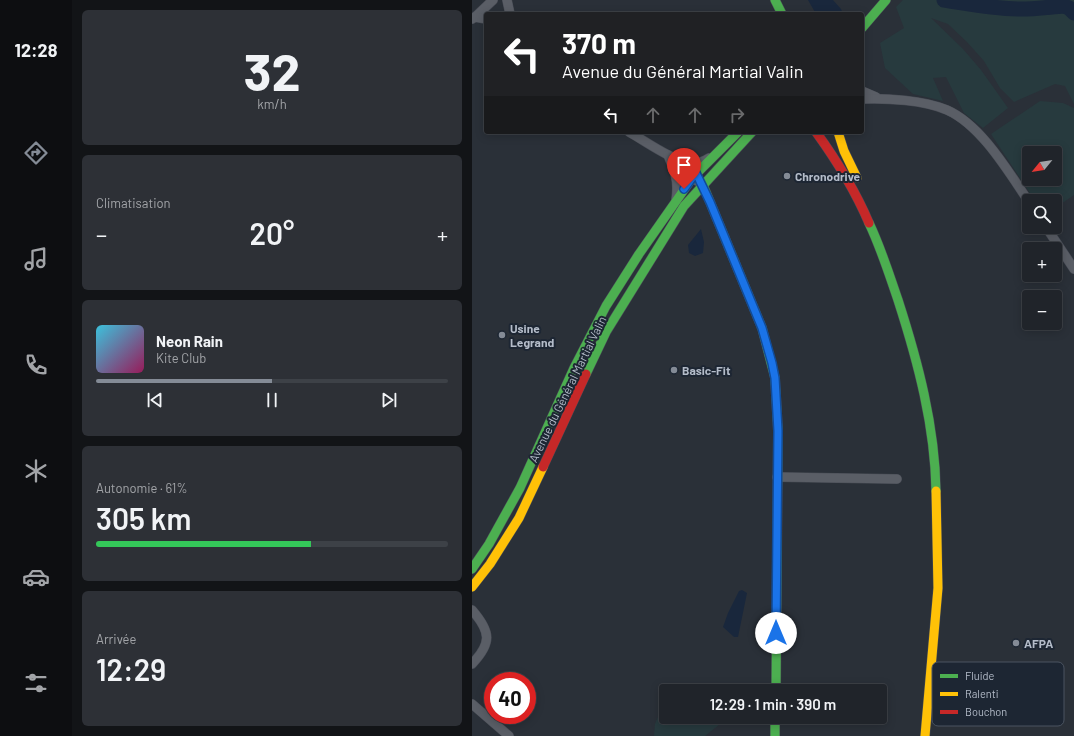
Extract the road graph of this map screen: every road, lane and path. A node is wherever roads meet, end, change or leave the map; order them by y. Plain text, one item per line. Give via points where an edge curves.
1 (493, 0) edge
2 (507, 0) edge
3 (775, 0) edge
4 (886, 0) edge
5 (510, 12) edge
6 (781, 12) edge
7 (473, 18) edge
8 (484, 19) edge
9 (864, 26) edge
10 (864, 91) edge
11 (879, 98) junction
12 (864, 99) edge
13 (632, 134) edge
14 (736, 134) edge
15 (750, 134) edge
16 (817, 134) edge
17 (839, 134) edge
18 (720, 149) junction
19 (668, 155) junction
20 (684, 161) junction
21 (695, 175) junction
22 (702, 185) junction
23 (1023, 194) edge
24 (676, 201) junction
25 (1051, 234) edge
26 (1074, 269) edge
27 (777, 477) junction
28 (897, 479) dead end
29 (946, 520) dead end
30 (946, 550) dead end
31 (472, 569) edge
32 (472, 587) edge
33 (472, 610) edge
34 (939, 662) edge
35 (472, 664) edge
36 (776, 684) edge
37 (472, 704) edge
38 (775, 724) edge
39 (934, 726) edge
40 (509, 736) edge
41 (775, 736) edge
42 (925, 736) edge
43 (933, 736) edge

1 - 7 street
2 - 5 street
3 - 6 main road
4 - 9 main road
7 - 8 street
10 - 11 street
11 - 12 street
11 - 23 street via 925,103 946,109 963,119 980,133
13 - 19 street
14 - 18 main road, Avenue du Général Martial Valin
15 - 22 main road, Avenue du Général Martial Valin
16 - 42 main road via 857,195 880,246 909,334 923,391 936,474 938,547 938,588
17 - 29 main road via 844,151 887,242 923,354 936,412
18 - 20 street via 703,161
18 - 21 main road, Avenue du Général Martial Valin
19 - 20 street
19 - 21 street
19 - 24 street via 676,174
20 - 21 street via 695,170
21 - 22 street
21 - 24 main road, Avenue du Général Martial Valin
22 - 27 main road via 762,328 772,363 777,392
22 - 32 main road, Avenue du Général Martial Valin via 684,206 606,332 519,518
24 - 31 main road, Avenue du Général Martial Valin via 606,306 574,368 520,488
25 - 26 street
27 - 28 street
27 - 36 main road
30 - 34 main road
33 - 35 street via 487,631 482,653
37 - 40 street
38 - 41 main road
39 - 43 main road

